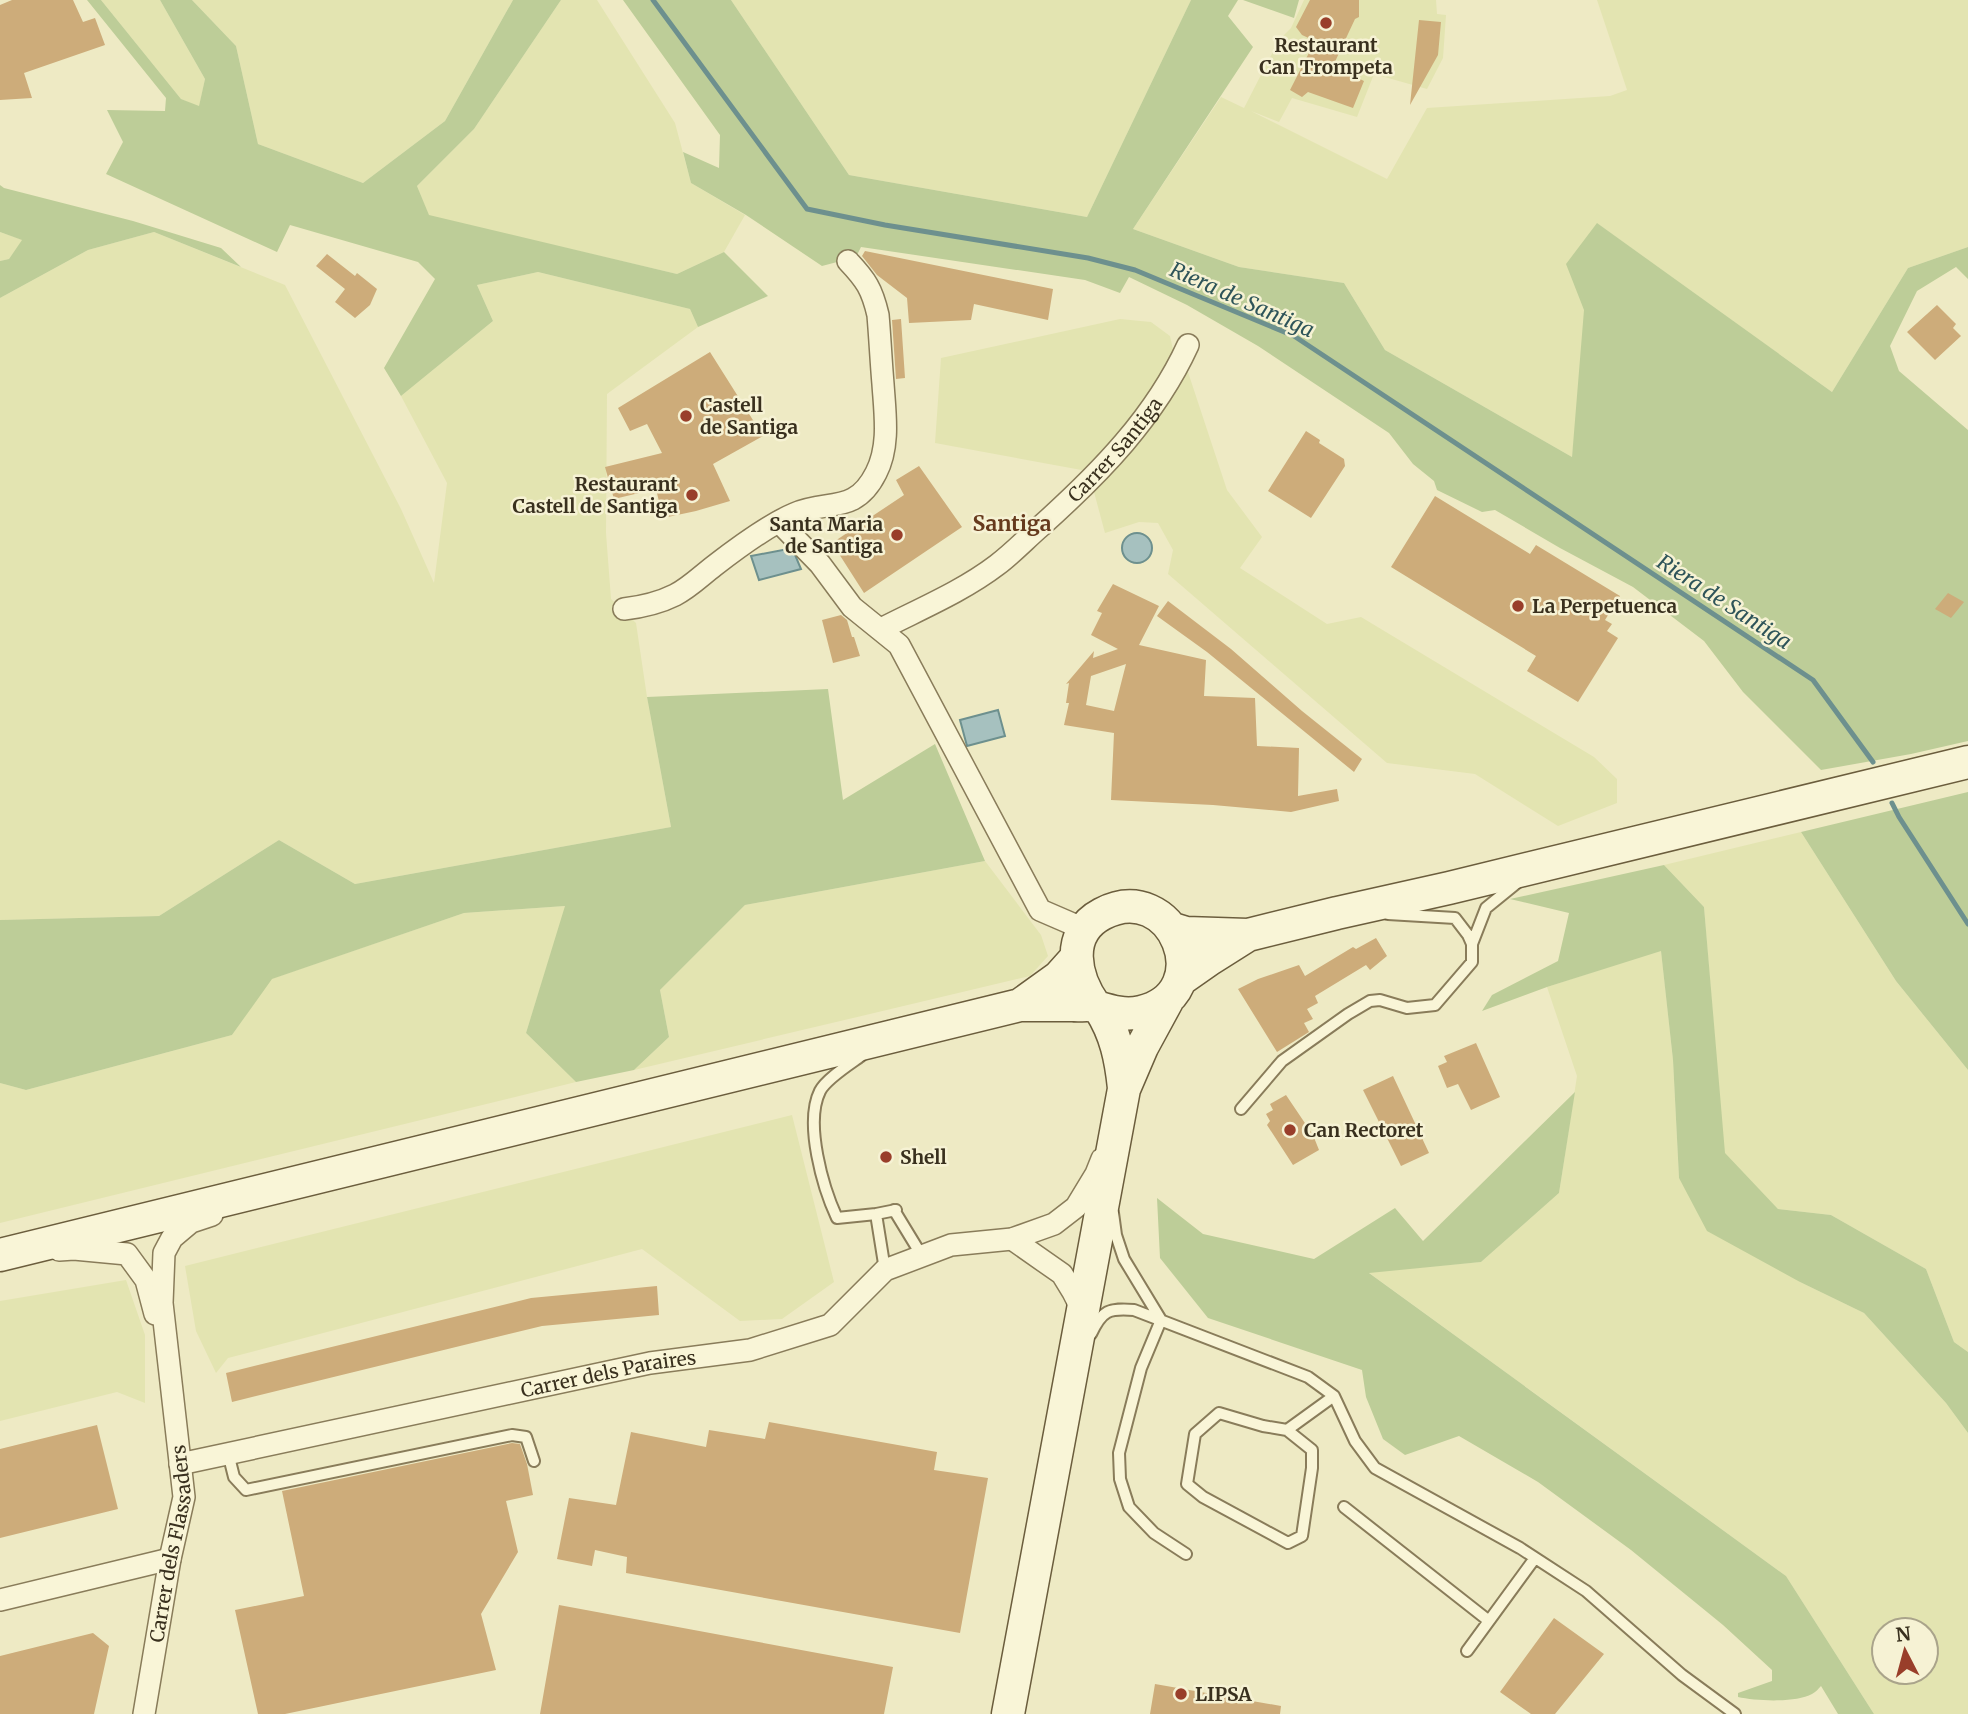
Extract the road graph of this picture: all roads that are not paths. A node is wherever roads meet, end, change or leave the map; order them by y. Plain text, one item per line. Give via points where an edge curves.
1 (848, 261) dead end
2 (1188, 345) dead end
3 (779, 522) junction
4 (624, 609) dead end
5 (881, 629) junction
6 (1968, 762) edge
7 (1536, 867) junction
8 (1337, 913) junction
9 (1173, 929) junction
10 (1248, 935) junction
11 (1080, 943) junction
12 (1472, 944) junction
13 (1173, 990) junction
14 (1020, 1005) junction
15 (1097, 1008) junction
16 (926, 1029) junction
17 (1124, 1089) junction
18 (1241, 1109) dead end
19 (1118, 1121) junction
20 (1111, 1154) junction
21 (305, 1181) junction
22 (876, 1214) junction
23 (1012, 1239) junction
24 (0, 1255) edge
25 (922, 1256) junction
26 (885, 1270) junction
27 (1083, 1312) junction
28 (1161, 1320) junction
29 (171, 1373) junction
30 (1070, 1379) junction
31 (1334, 1396) junction
32 (1287, 1430) junction
33 (228, 1454) junction
34 (534, 1461) dead end
35 (180, 1464) junction
36 (1344, 1507) dead end
37 (1186, 1554) dead end
38 (1535, 1558) junction
39 (170, 1559) junction
40 (0, 1600) edge
41 (1489, 1621) junction
42 (1467, 1651) dead end
43 (144, 1714) edge
44 (1008, 1714) edge
45 (1735, 1714) edge

1 - 3 street via 864,278 878,315 884,448 870,485 860,495 843,505 812,508
2 - 5 street, Carrer Santiga via 1144,420 1099,472 1051,517 997,565
3 - 4 street via 675,595
3 - 5 street via 820,564 852,607
5 - 11 street via 899,645 1040,909
6 - 7 main road
7 - 8 main road
7 - 12 lane via 1486,908
8 - 10 main road
8 - 12 lane via 1455,918
9 - 10 main road
9 - 11 main road via 1159,915 1138,907 1120,907 1100,915
9 - 13 main road via 1183,965
10 - 13 main road
11 - 14 main road via 1059,977
11 - 15 main road via 1085,992
12 - 18 lane via 1472,962 1435,1005 1407,1007 1370,1001 1282,1061
13 - 15 main road via 1153,1008 1139,1013
13 - 17 main road
14 - 15 main road
14 - 16 main road
15 - 17 main road via 1115,1039
16 - 21 main road
16 - 22 lane via 863,1054 820,1089 815,1105 813,1132 827,1197 837,1218
17 - 19 main road
19 - 20 main road
19 - 23 street, Carrer dels Paraires via 1076,1207 1054,1224
20 - 27 main road
20 - 28 lane via 1116,1235
21 - 24 main road
21 - 29 street, Carrer dels Flassaders via 191,1222 172,1238 164,1253 162,1303
22 - 25 lane via 895,1210
22 - 26 lane
23 - 25 street, Carrer dels Paraires via 951,1245
23 - 27 street via 1062,1274
24 - 29 street, Carrer dels Flassaders via 74,1249 127,1254 146,1280
25 - 26 street, Carrer dels Paraires
26 - 33 street, Carrer dels Paraires via 831,1325 750,1350 650,1363
27 - 30 main road
28 - 30 lane via 1134,1310 1105,1313
28 - 31 lane via 1308,1377
28 - 37 lane via 1141,1368 1119,1452 1120,1479 1129,1507 1154,1533
29 - 35 street, Carrer dels Flassaders
30 - 44 main road
31 - 32 lane
31 - 38 lane via 1355,1441 1376,1468
32 - 32 lane via 1219,1413 1195,1434 1187,1484 1288,1543 1302,1536 1312,1450
33 - 34 lane via 234,1477 246,1490 512,1436 526,1437
33 - 35 street, Carrer dels Paraires
35 - 39 street, Carrer dels Flassaders via 184,1497
36 - 41 lane
38 - 41 lane
38 - 45 lane via 1586,1591 1682,1675
39 - 40 street
39 - 43 street, Carrer dels Flassaders
41 - 42 lane

